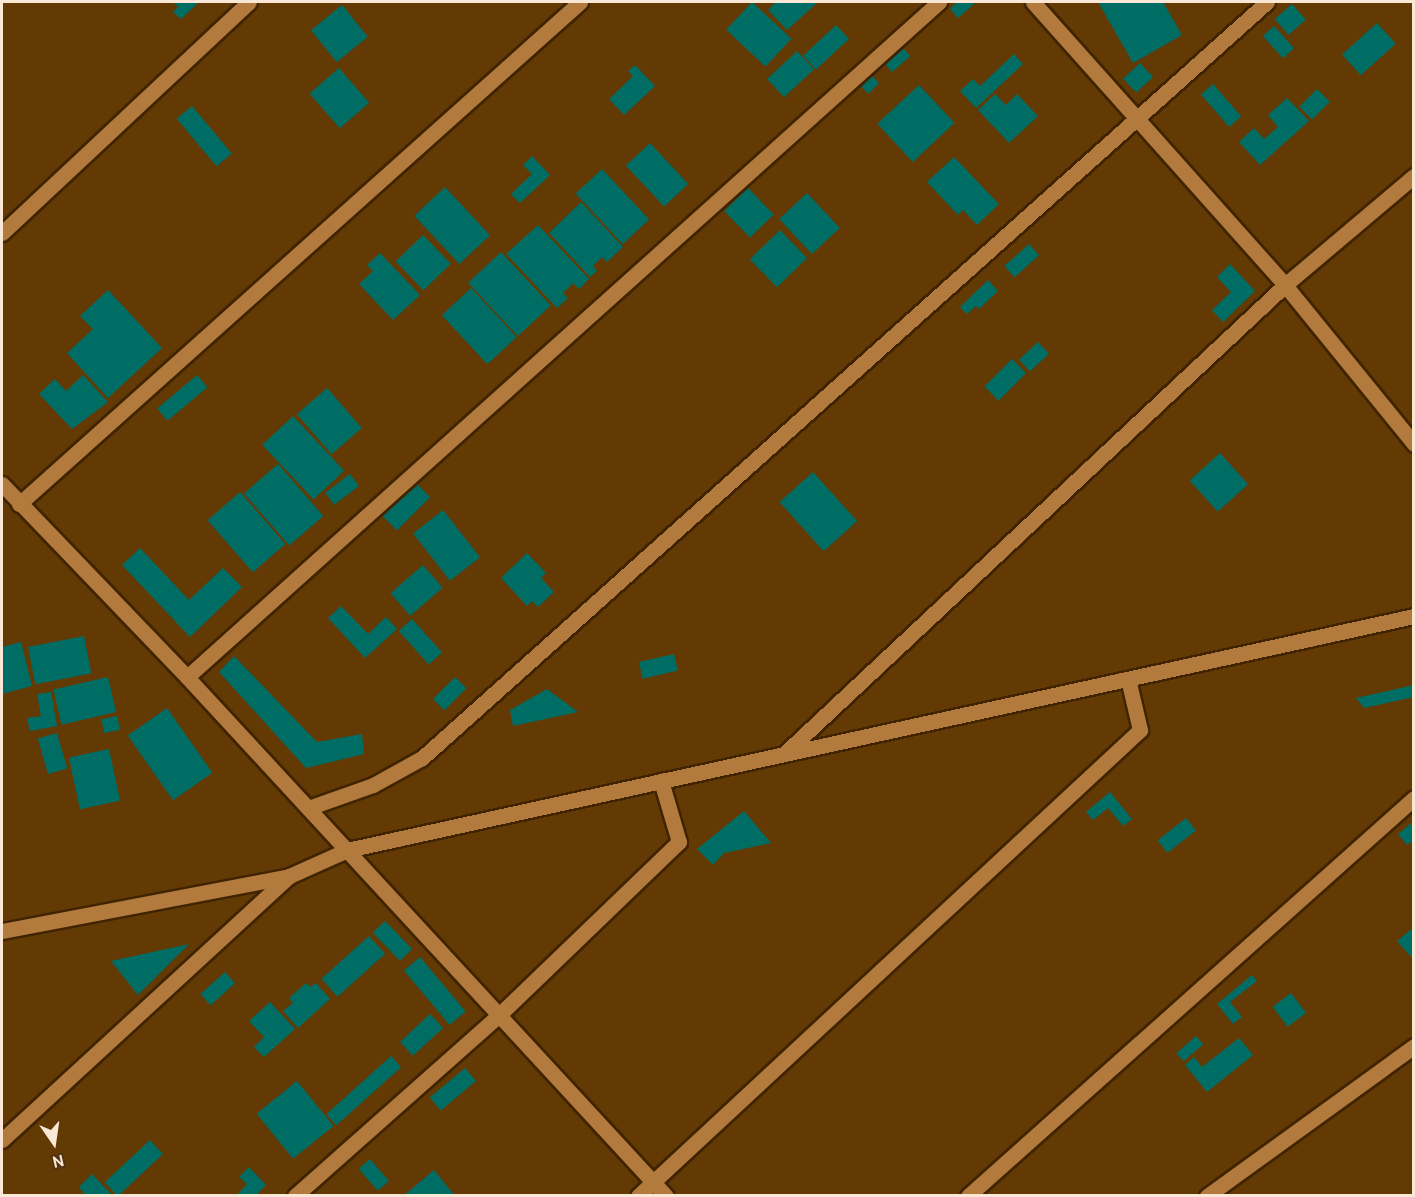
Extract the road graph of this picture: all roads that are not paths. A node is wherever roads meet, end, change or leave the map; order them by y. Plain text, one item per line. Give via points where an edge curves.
1 (249, 2) edge
2 (580, 2) edge
3 (939, 2) edge
4 (1033, 2) edge
5 (1267, 2) edge
6 (1134, 118) junction
7 (1413, 176) edge
8 (2, 233) edge
9 (1285, 285) junction
10 (1413, 444) edge
11 (2, 484) edge
12 (19, 504) junction
13 (1413, 616) edge
14 (187, 677) junction
15 (1128, 678) junction
16 (784, 754) junction
17 (661, 781) junction
18 (1413, 798) edge
19 (308, 808) junction
20 (347, 850) junction
21 (289, 876) junction
22 (2, 931) edge
23 (500, 1015) junction
24 (1413, 1046) edge
25 (2, 1140) edge
26 (653, 1182) junction
27 (295, 1196) edge
28 (638, 1196) edge
29 (666, 1196) edge
30 (968, 1196) edge
31 (1207, 1196) edge

1 - 8 street
2 - 12 street
3 - 14 street
4 - 6 street
5 - 6 street
6 - 9 street
6 - 19 street via 422,758 373,785
7 - 9 street
9 - 10 street
9 - 16 street
11 - 12 street
12 - 14 street
13 - 15 street
14 - 19 street
15 - 16 street
15 - 26 street via 1140,730
16 - 17 street
17 - 20 street
17 - 23 street via 679,842
18 - 30 street
19 - 20 street
20 - 21 street
20 - 23 street
21 - 22 street
21 - 25 street
23 - 26 street
23 - 27 street
24 - 31 street
26 - 28 street
26 - 29 street

